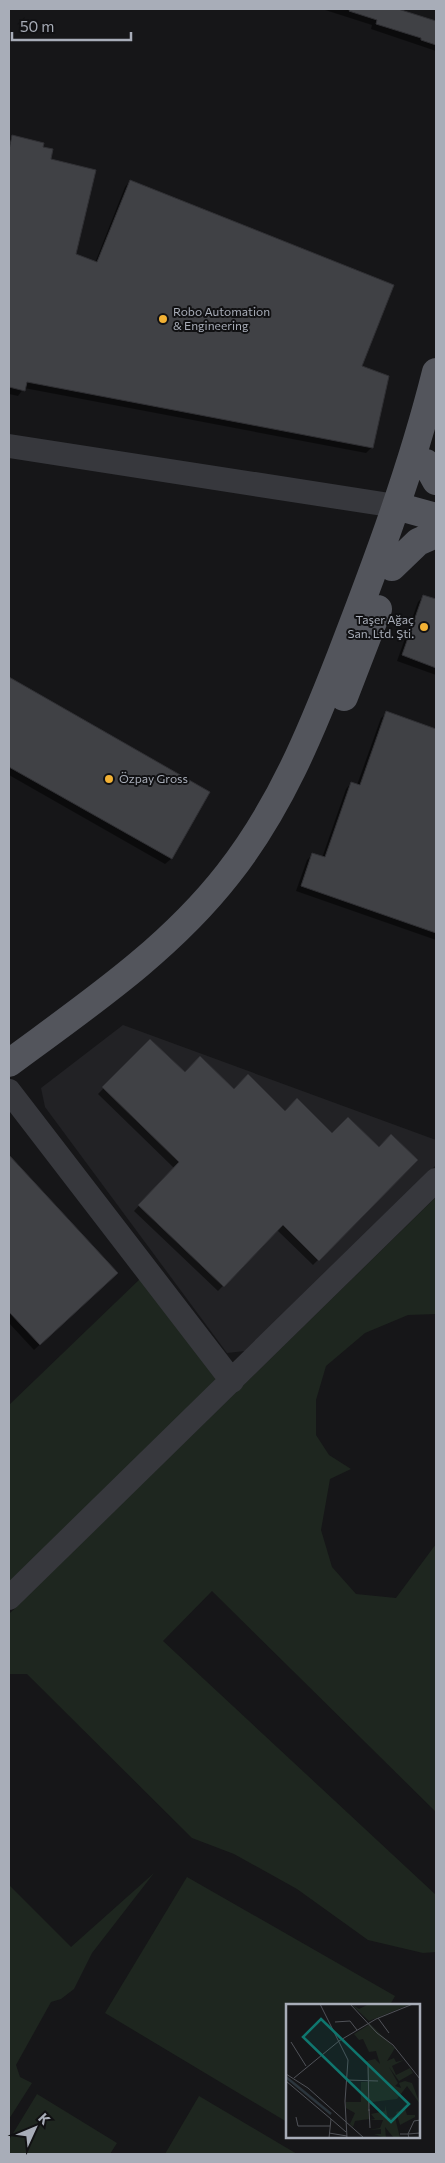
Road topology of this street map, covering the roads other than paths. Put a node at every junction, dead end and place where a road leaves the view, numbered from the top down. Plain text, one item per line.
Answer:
1 (436, 372) edge
2 (436, 430) edge
3 (9, 446) edge
4 (431, 472) edge
5 (415, 511) edge
6 (436, 534) edge
7 (392, 568) junction
8 (9, 1063) edge
9 (9, 1081) edge
10 (9, 1091) edge
11 (436, 1180) edge
12 (232, 1381) junction
13 (9, 1598) edge

1 - 5 main road
2 - 4 main road
3 - 5 street
4 - 5 main road
5 - 7 main road
5 - 8 main road
6 - 7 main road
7 - 9 main road
10 - 12 street
11 - 12 street
12 - 13 street

